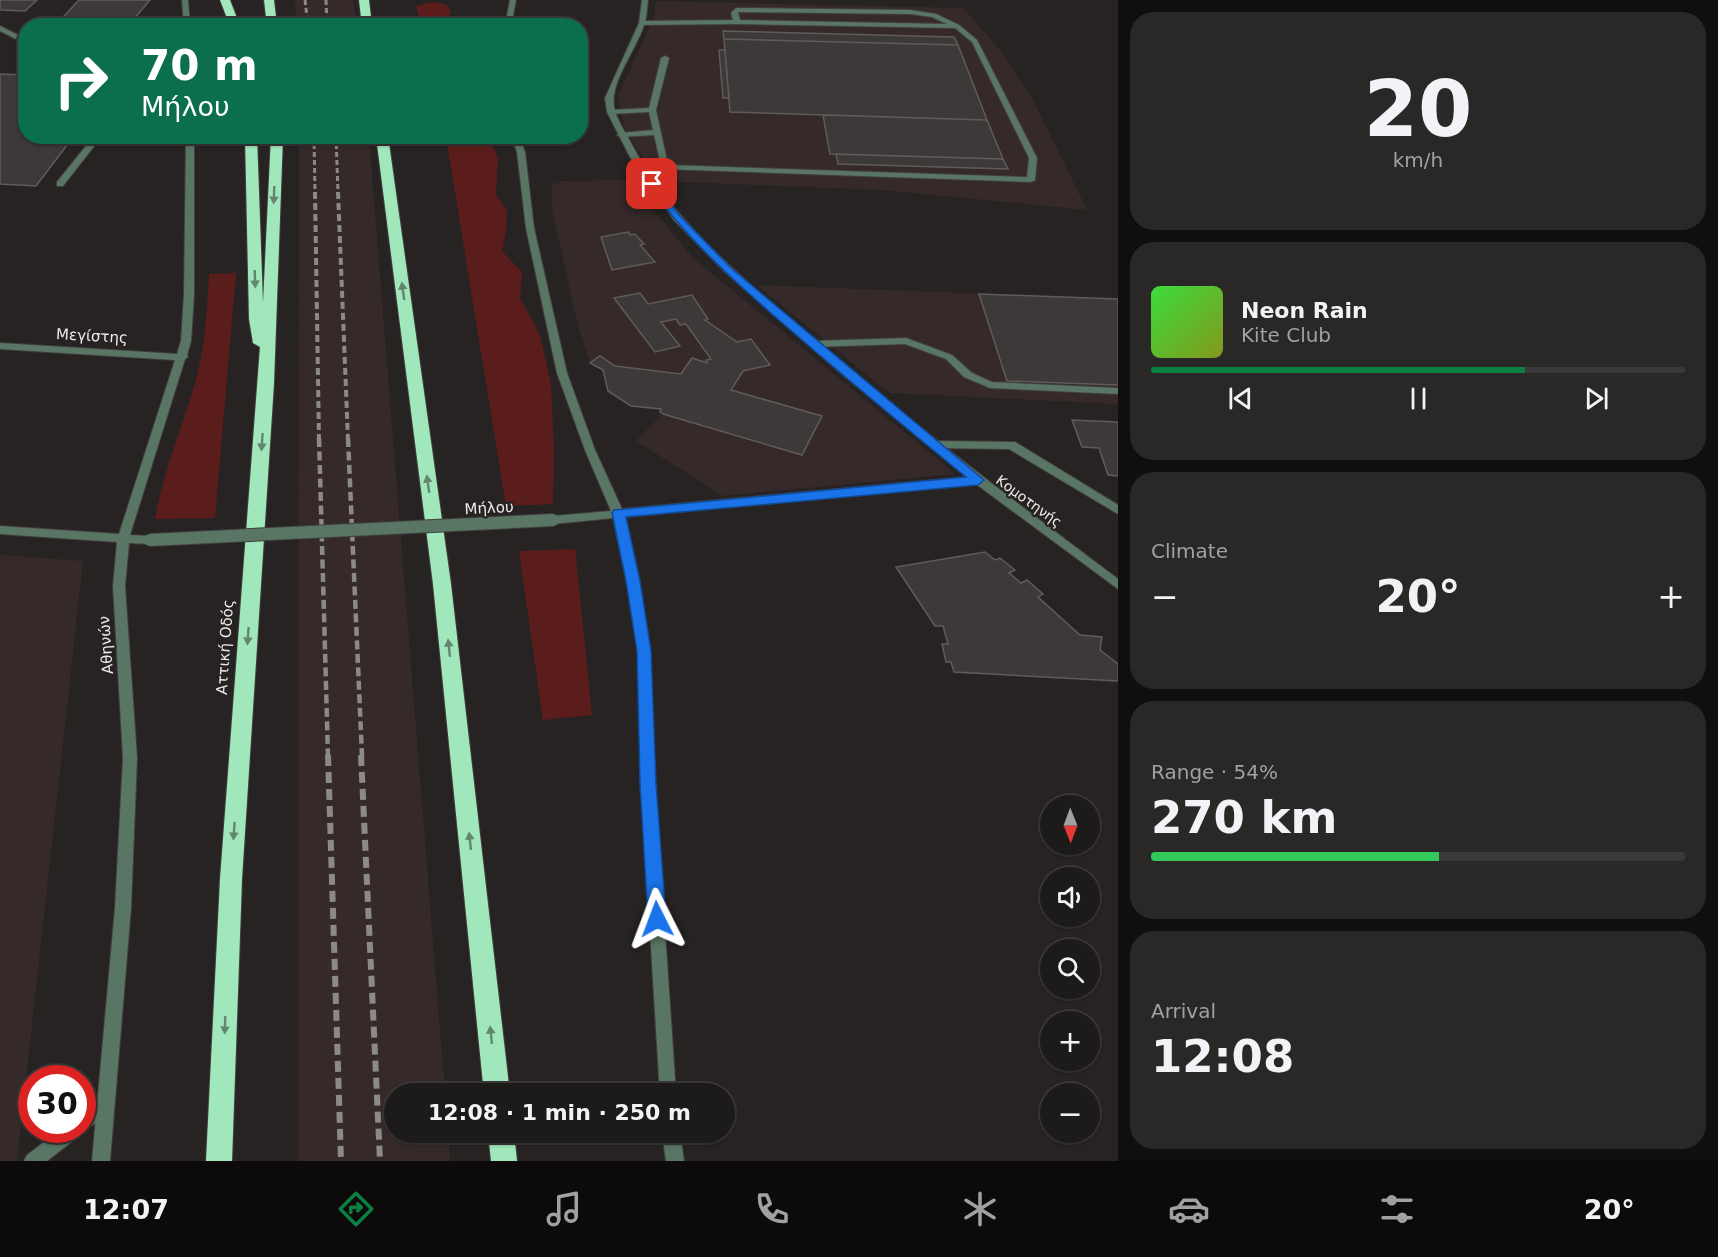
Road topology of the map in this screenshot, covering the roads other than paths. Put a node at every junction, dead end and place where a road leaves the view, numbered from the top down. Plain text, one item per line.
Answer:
1 (185, 0) edge
2 (225, 0) edge
3 (269, 0) edge
4 (364, 0) edge
5 (513, 0) edge
6 (645, 0) edge
7 (187, 18) edge
8 (233, 18) edge
9 (271, 18) edge
10 (367, 18) edge
11 (510, 18) edge
12 (737, 22) junction
13 (642, 23) junction
14 (957, 26) junction
15 (0, 28) edge
16 (18, 38) edge
17 (665, 58) dead end
18 (652, 110) junction
19 (611, 112) junction
20 (658, 132) junction
21 (621, 135) junction
22 (92, 144) edge
23 (190, 144) edge
24 (251, 144) edge
25 (276, 144) edge
26 (383, 144) edge
27 (518, 144) edge
28 (60, 184) dead end
29 (813, 344) junction
30 (0, 346) edge
31 (183, 357) junction
32 (266, 383) junction
33 (1118, 391) edge
34 (936, 446) junction
35 (978, 480) junction
36 (1118, 510) edge
37 (618, 513) junction
38 (0, 530) edge
39 (123, 539) junction
40 (1118, 585) edge
41 (496, 1083) edge
42 (667, 1083) edge
43 (106, 1103) junction
44 (96, 1111) edge
45 (56, 1143) edge
46 (502, 1143) edge
47 (673, 1143) edge
48 (33, 1161) edge
49 (101, 1161) edge
50 (219, 1161) edge
51 (504, 1161) edge
52 (675, 1161) edge

1 - 7 street
2 - 8 highway
3 - 9 highway
4 - 10 highway
5 - 11 street
6 - 13 street
12 - 13 street
12 - 14 street
12 - 14 street
13 - 19 street
14 - 20 street
15 - 16 street
17 - 18 street
18 - 19 street
18 - 20 street
19 - 21 street, Κομοτηνής
20 - 21 street
21 - 29 street, Κομοτηνής
22 - 28 street
23 - 31 street, Αθηνών
24 -> 32 highway
25 -> 32 highway, Αττική Οδός
41 -> 26 highway
27 - 37 street
29 - 33 street
29 - 34 street, Κομοτηνής
30 - 31 street, Μεγίστης
31 - 39 street, Αθηνών
32 -> 50 highway, Αττική Οδός
34 - 35 street, Κομοτηνής
34 - 36 street
35 - 37 street, Μήλου
35 - 40 street, Κομοτηνής
37 - 39 street, Μήλου, bridge
37 - 42 street
38 - 39 street, Μήλου
39 - 43 street, Αθηνών
43 - 44 street
43 - 49 street, Αθηνών
45 - 48 street
46 - 51 highway
47 - 52 street

